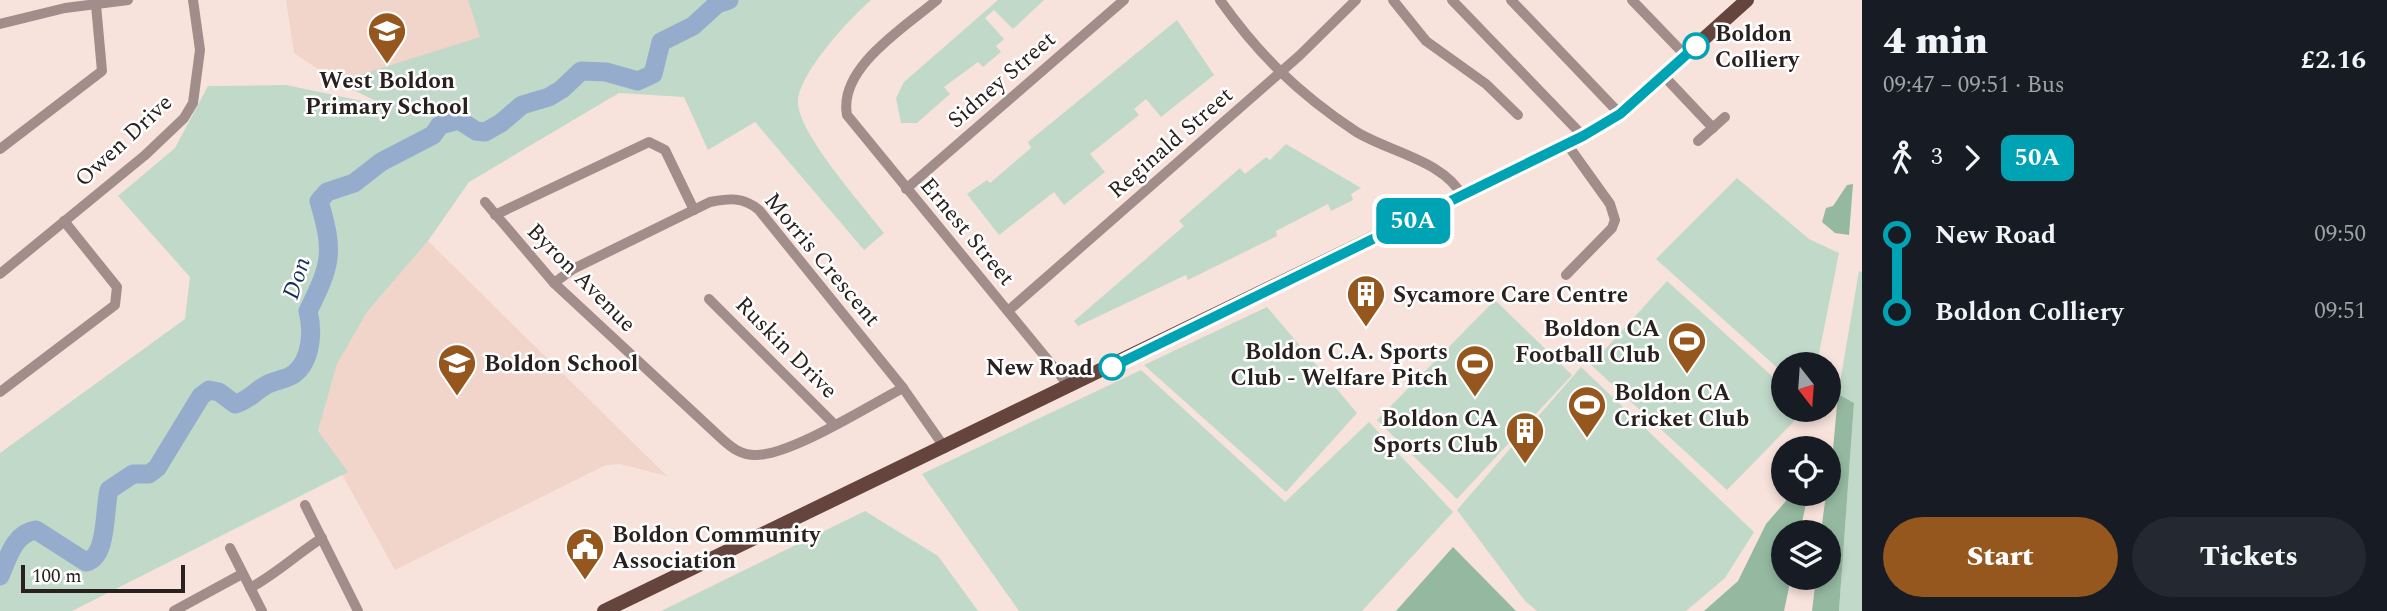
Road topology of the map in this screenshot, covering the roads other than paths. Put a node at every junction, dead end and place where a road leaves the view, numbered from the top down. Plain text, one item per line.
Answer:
1 (128, 0) edge
2 (193, 0) edge
3 (937, 0) edge
4 (1124, 0) edge
5 (1220, 0) edge
6 (1356, 0) edge
7 (1393, 0) edge
8 (1452, 0) edge
9 (1511, 0) edge
10 (1632, 0) edge
11 (1748, 0) edge
12 (96, 5) junction
13 (0, 24) edge
14 (1685, 55) junction
15 (1279, 74) junction
16 (1663, 75) junction
17 (1620, 114) junction
18 (1518, 116) dead end
19 (1725, 117) dead end
20 (1713, 128) junction
21 (1583, 136) junction
22 (1698, 141) dead end
23 (1564, 146) junction
24 (0, 149) edge
25 (906, 189) junction
26 (1463, 197) junction
27 (485, 202) dead end
28 (694, 210) junction
29 (495, 215) junction
30 (64, 221) junction
31 (0, 274) edge
32 (1566, 275) dead end
33 (554, 284) junction
34 (699, 308) dead end
35 (1008, 311) junction
36 (1070, 387) junction
37 (903, 388) junction
38 (0, 392) edge
39 (834, 424) junction
40 (945, 448) junction
41 (305, 505) dead end
42 (322, 538) junction
43 (230, 548) dead end
44 (242, 574) junction
45 (250, 588) junction
46 (174, 611) edge
47 (262, 611) edge
48 (358, 611) edge
49 (604, 611) edge

1 - 12 street
2 - 30 street, Owen Drive
3 - 25 street, Ernest Street
4 - 25 street, Sidney Street
5 - 15 street
6 - 15 street, Reginald Street
7 - 18 street
8 - 21 street
9 - 17 street
10 - 14 street
11 - 14 main road
12 - 13 street
12 - 24 street
14 - 16 main road
15 - 26 street
15 - 35 street, Reginald Street
16 - 17 main road
16 - 20 street
17 - 21 main road
19 - 20 street
20 - 22 street
21 - 23 main road
23 - 26 main road
23 - 32 street
25 - 35 street, Ernest Street
26 - 36 main road
27 - 29 street, Byron Avenue
28 - 29 street
28 - 33 street, Morris Crescent
28 - 37 street, Morris Crescent
29 - 33 street, Byron Avenue
30 - 31 street, Owen Drive
30 - 38 street
33 - 39 street, Byron Avenue
34 - 39 street, Ruskin Drive
35 - 36 street, Ernest Street
36 - 40 main road
37 - 39 street, Byron Avenue
37 - 40 street, Morris Crescent
40 - 49 main road
41 - 42 street
42 - 45 street
42 - 48 street
43 - 44 street
44 - 45 street
44 - 46 street
45 - 47 street

